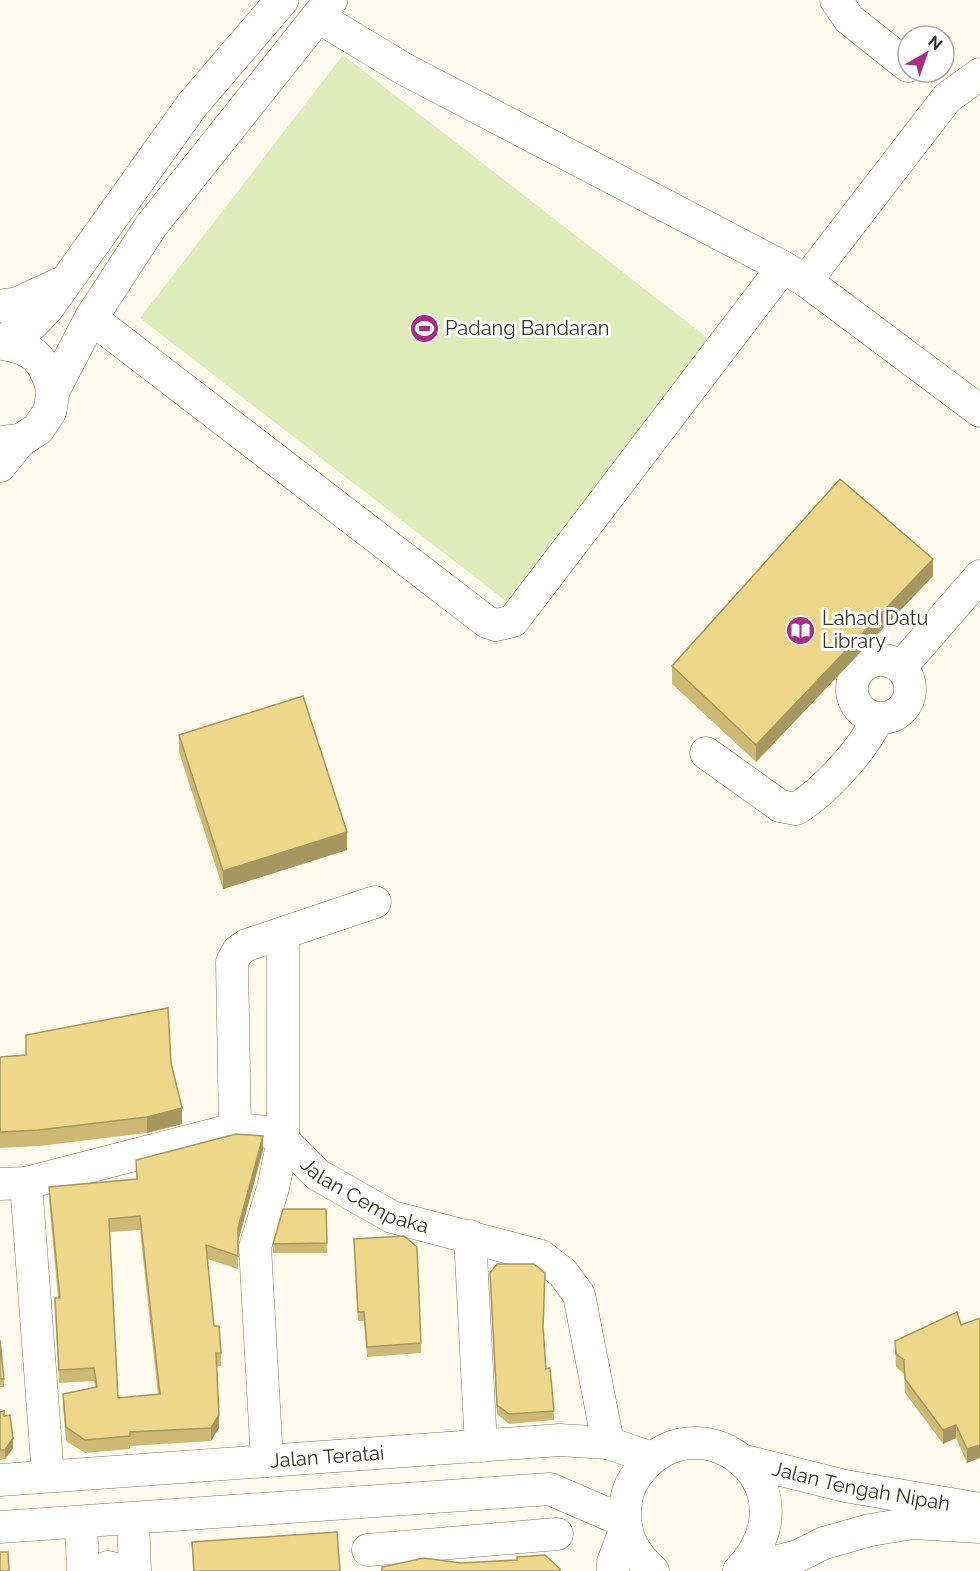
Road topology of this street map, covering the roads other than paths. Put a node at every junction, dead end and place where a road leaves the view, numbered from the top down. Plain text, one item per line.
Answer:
1 (282, 0) edge
2 (836, 0) edge
3 (325, 8) edge
4 (896, 56) edge
5 (980, 74) edge
6 (930, 84) edge
7 (948, 98) junction
8 (794, 274) junction
9 (68, 279) junction
10 (0, 306) edge
11 (91, 318) junction
12 (0, 343) edge
13 (53, 391) junction
14 (980, 411) edge
15 (10, 442) edge
16 (0, 466) edge
17 (980, 576) edge
18 (901, 667) junction
19 (877, 718) junction
20 (706, 753) dead end
21 (375, 902) dead end
22 (283, 933) junction
23 (235, 1129) junction
24 (283, 1140) junction
25 (13, 1183) edge
26 (470, 1236) junction
27 (608, 1443) junction
28 (481, 1446) junction
29 (652, 1458) junction
30 (741, 1460) junction
31 (267, 1461) junction
32 (48, 1476) junction
33 (0, 1480) edge
34 (366, 1504) junction
35 (980, 1509) edge
36 (133, 1519) junction
37 (81, 1522) junction
38 (624, 1526) junction
39 (0, 1527) edge
40 (980, 1527) edge
41 (557, 1534) dead end
42 (368, 1560) edge
43 (83, 1571) edge
44 (98, 1571) edge
45 (120, 1571) edge
46 (135, 1571) edge
47 (613, 1571) edge
48 (653, 1571) edge
49 (739, 1571) edge

1 - 9 highway
2 - 4 street
3 - 8 street
3 - 11 highway
5 - 7 street
6 - 7 street
7 - 8 street
8 - 11 street
8 - 14 street
9 - 10 highway
9 - 12 highway
11 - 13 highway
12 - 13 highway
13 - 15 highway
15 - 16 street
17 - 18 street
18 - 19 street
18 - 19 street
19 - 20 street
21 - 22 street
22 - 23 street
22 - 24 street
23 - 24 street, Jalan Cempaka
23 - 25 street, Jalan Cempaka
24 - 26 street, Jalan Cempaka
24 - 31 street
25 - 32 street
26 - 27 street, Jalan Cempaka
26 - 28 street
27 - 28 street, Jalan Teratai
27 - 29 street, Jalan Teratai
28 - 31 street, Jalan Teratai
29 - 30 street
29 - 38 street
30 - 35 street, Jalan Tengah Nipah
30 - 49 street
31 - 32 street, Jalan Teratai
32 - 33 street, Jalan Teratai
34 - 36 street
34 - 38 street
34 - 42 street
36 - 37 street
36 - 46 street
37 - 39 street
37 - 43 street
38 - 47 street
38 - 48 street
40 - 49 street, Jalan Tengah Nipah
41 - 42 street
44 - 45 street

